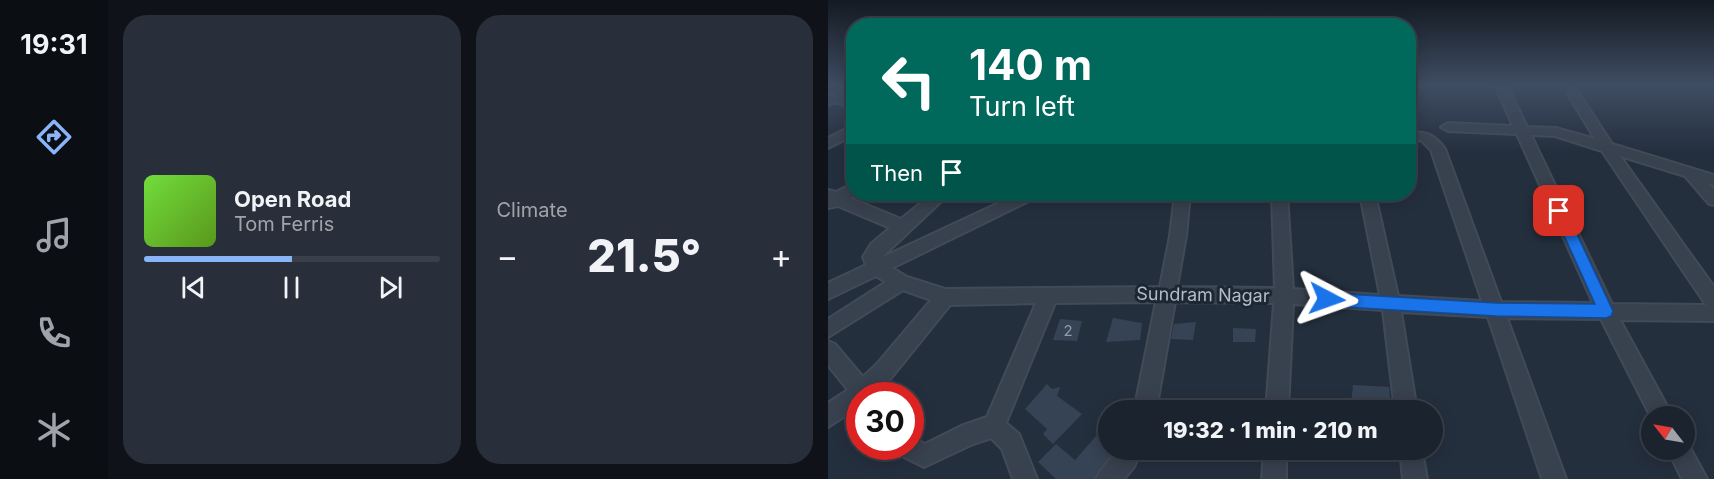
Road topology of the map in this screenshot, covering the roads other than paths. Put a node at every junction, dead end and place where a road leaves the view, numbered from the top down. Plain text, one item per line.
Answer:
1 (1511, 107) edge
2 (1582, 107) edge
3 (1448, 127) dead end
4 (1522, 131) junction
5 (846, 134) edge
6 (1416, 136) edge
7 (828, 144) edge
8 (1606, 146) junction
9 (1689, 172) junction
10 (1714, 180) edge
11 (846, 192) edge
12 (832, 200) edge
13 (1714, 200) edge
14 (932, 201) edge
15 (1015, 201) edge
16 (1181, 201) edge
17 (1280, 201) edge
18 (1369, 201) edge
19 (901, 226) junction
20 (875, 267) junction
21 (901, 282) junction
22 (828, 291) edge
23 (1167, 294) junction
24 (1049, 295) junction
25 (1284, 296) junction
26 (945, 297) junction
27 (1714, 302) edge
28 (1391, 304) junction
29 (1496, 310) junction
30 (1606, 311) junction
31 (1714, 313) edge
32 (828, 329) edge
33 (828, 350) edge
34 (854, 382) edge
35 (874, 382) edge
36 (1147, 400) edge
37 (1278, 400) edge
38 (1404, 400) edge
39 (846, 405) edge
40 (1656, 406) edge
41 (828, 416) edge
42 (994, 426) junction
43 (924, 456) edge
44 (1125, 460) edge
45 (1275, 460) edge
46 (1412, 460) edge
47 (1685, 460) edge
48 (1025, 479) edge
49 (1108, 479) edge
50 (1274, 479) edge
51 (1415, 479) edge
52 (1554, 479) edge
53 (1695, 479) edge

1 - 4 street
2 - 8 street
3 - 4 street
4 - 8 street
4 - 30 street
5 - 7 street
6 - 29 street
8 - 9 street
8 - 27 street
9 - 10 street
9 - 13 street
11 - 12 street
12 - 19 street
14 - 19 street
15 - 20 street
16 - 23 street
17 - 25 street
18 - 28 street
19 - 20 street
20 - 21 street, Sundram Nagar
20 - 22 street
21 - 26 street, Sundram Nagar
21 - 32 street
23 - 24 street, Sundram Nagar
23 - 25 street, Sundram Nagar
23 - 36 street
24 - 26 street, Sundram Nagar
24 - 42 street
25 - 28 street, Sundram Nagar
25 - 37 street
26 - 35 street
28 - 29 street, Sundram Nagar
28 - 38 street
29 - 30 street, Sundram Nagar
29 - 52 street
30 - 31 street, Sundram Nagar
30 - 40 street
33 - 34 street
39 - 41 street
42 - 43 street
42 - 48 street
44 - 49 street
45 - 50 street
46 - 51 street
47 - 53 street

